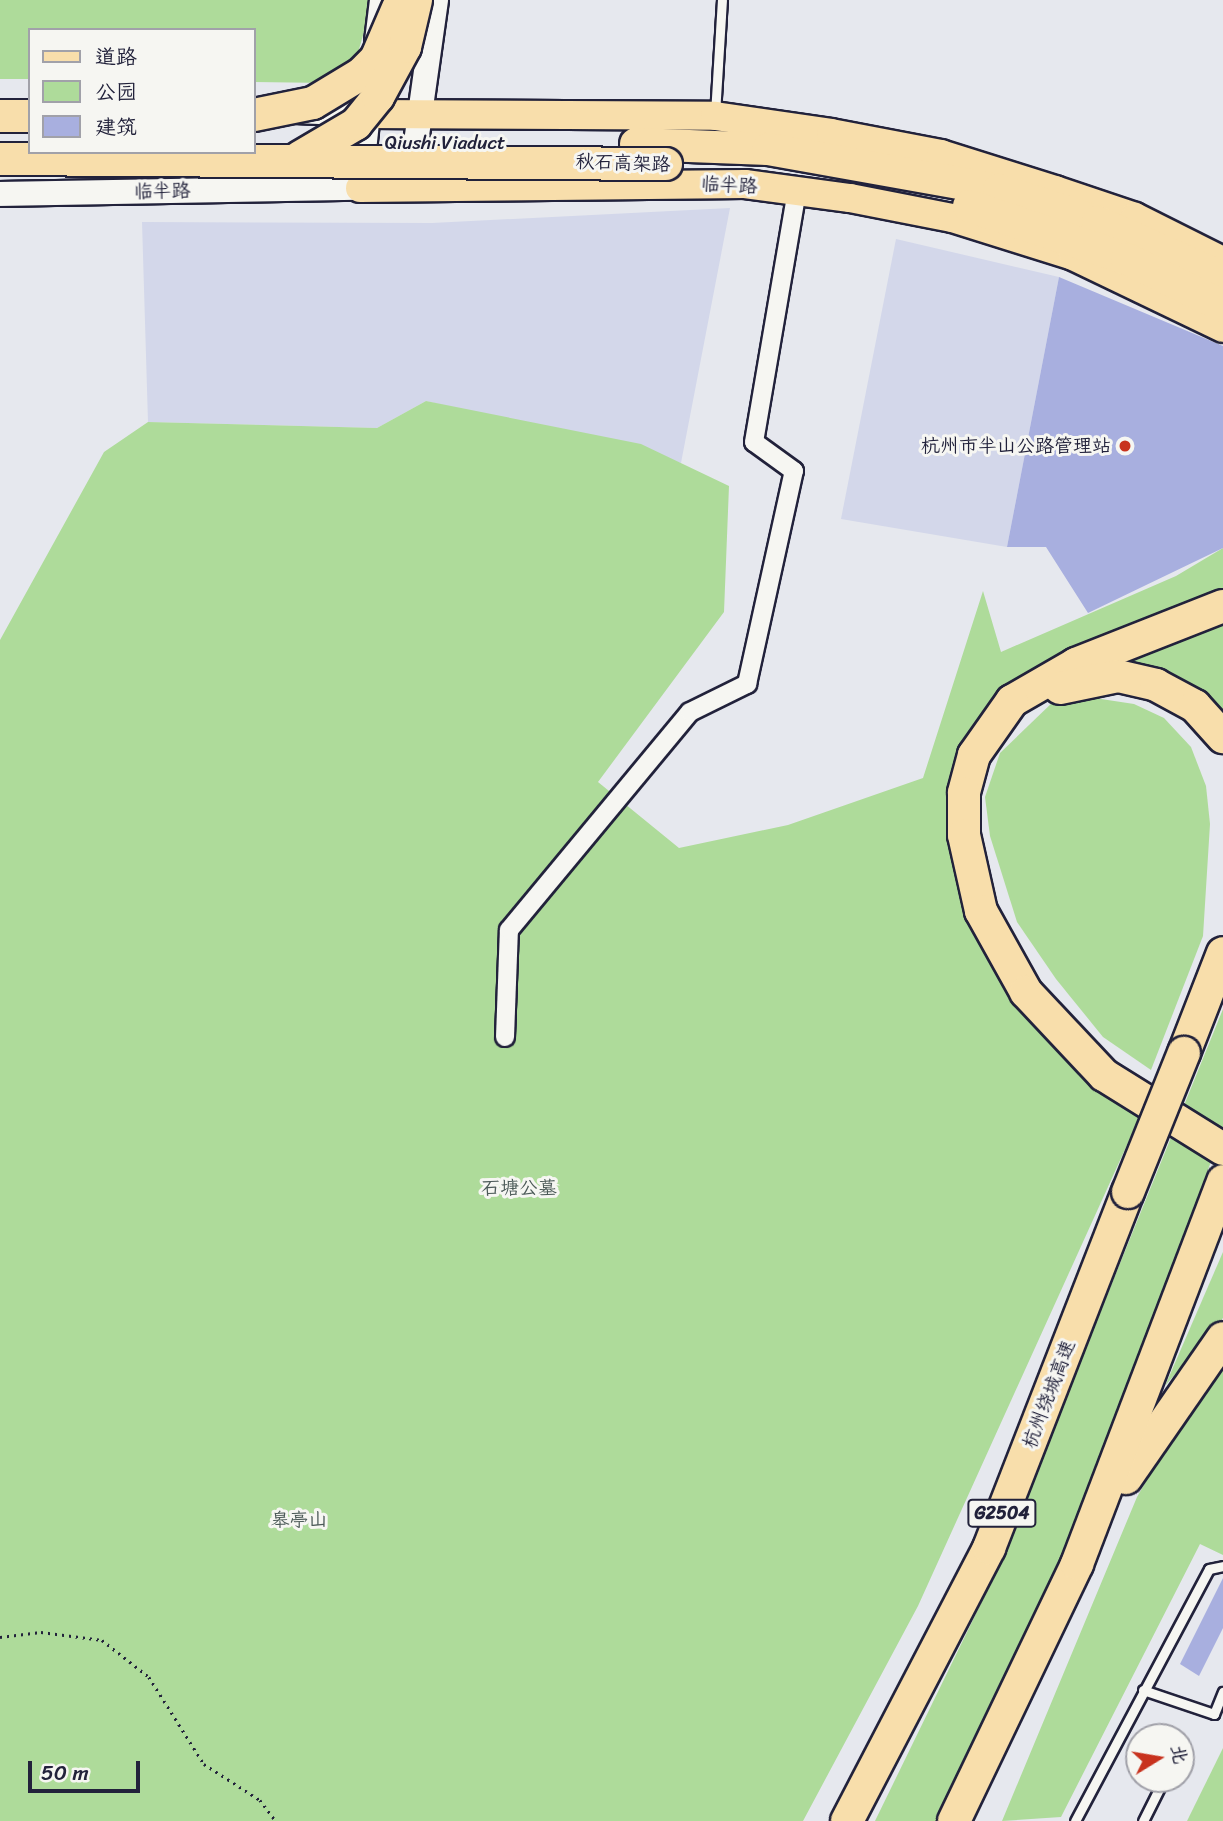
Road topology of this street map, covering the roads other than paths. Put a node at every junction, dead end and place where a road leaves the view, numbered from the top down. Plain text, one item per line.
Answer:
1 (382, 0) edge
2 (400, 0) edge
3 (416, 0) edge
4 (436, 0) edge
5 (722, 0) edge
6 (0, 101) edge
7 (28, 101) edge
8 (256, 109) edge
9 (368, 114) junction
10 (256, 115) edge
11 (0, 116) edge
12 (28, 116) edge
13 (715, 116) junction
14 (417, 117) junction
15 (0, 137) edge
16 (28, 137) edge
17 (256, 140) edge
18 (0, 159) edge
19 (0, 179) edge
20 (360, 188) junction
21 (410, 190) junction
22 (797, 191) junction
23 (0, 194) edge
24 (1223, 261) edge
25 (1223, 278) edge
26 (1223, 306) edge
27 (1223, 328) edge
28 (1223, 606) edge
29 (1223, 737) edge
30 (1222, 955) edge
31 (505, 1037) dead end
32 (1223, 1130) edge
33 (1223, 1149) edge
34 (1223, 1181) edge
35 (1223, 1338) edge
36 (1077, 1564) junction
37 (1223, 1566) edge
38 (1143, 1689) junction
39 (1223, 1692) edge
40 (1157, 1793) edge
41 (847, 1821) edge
42 (954, 1821) edge
43 (1075, 1821) edge
44 (1143, 1821) edge

1 - 9 main road
2 - 10 highway, bridge
3 - 19 highway, bridge
4 - 14 main road
5 - 13 lane
6 - 7 main road
8 - 9 main road
9 - 14 main road
9 - 20 main road
11 - 12 highway
13 - 14 main road
13 - 24 main road
14 - 21 main road
15 - 16 highway
17 - 25 highway, Qiushi Viaduct, bridge
18 - 26 highway, 秋石高架路, bridge
20 - 21 main road, 临半路
20 - 23 main road, 临半路
21 - 22 main road, 临半路
22 - 27 main road, 临半路
22 - 31 street
28 - 33 highway
29 - 32 highway
30 - 41 highway, 杭州绕城高速 / G2504, bridge
34 - 36 highway
35 - 36 highway
36 - 42 highway
37 - 38 lane
38 - 39 lane
38 - 43 lane
40 - 44 lane

